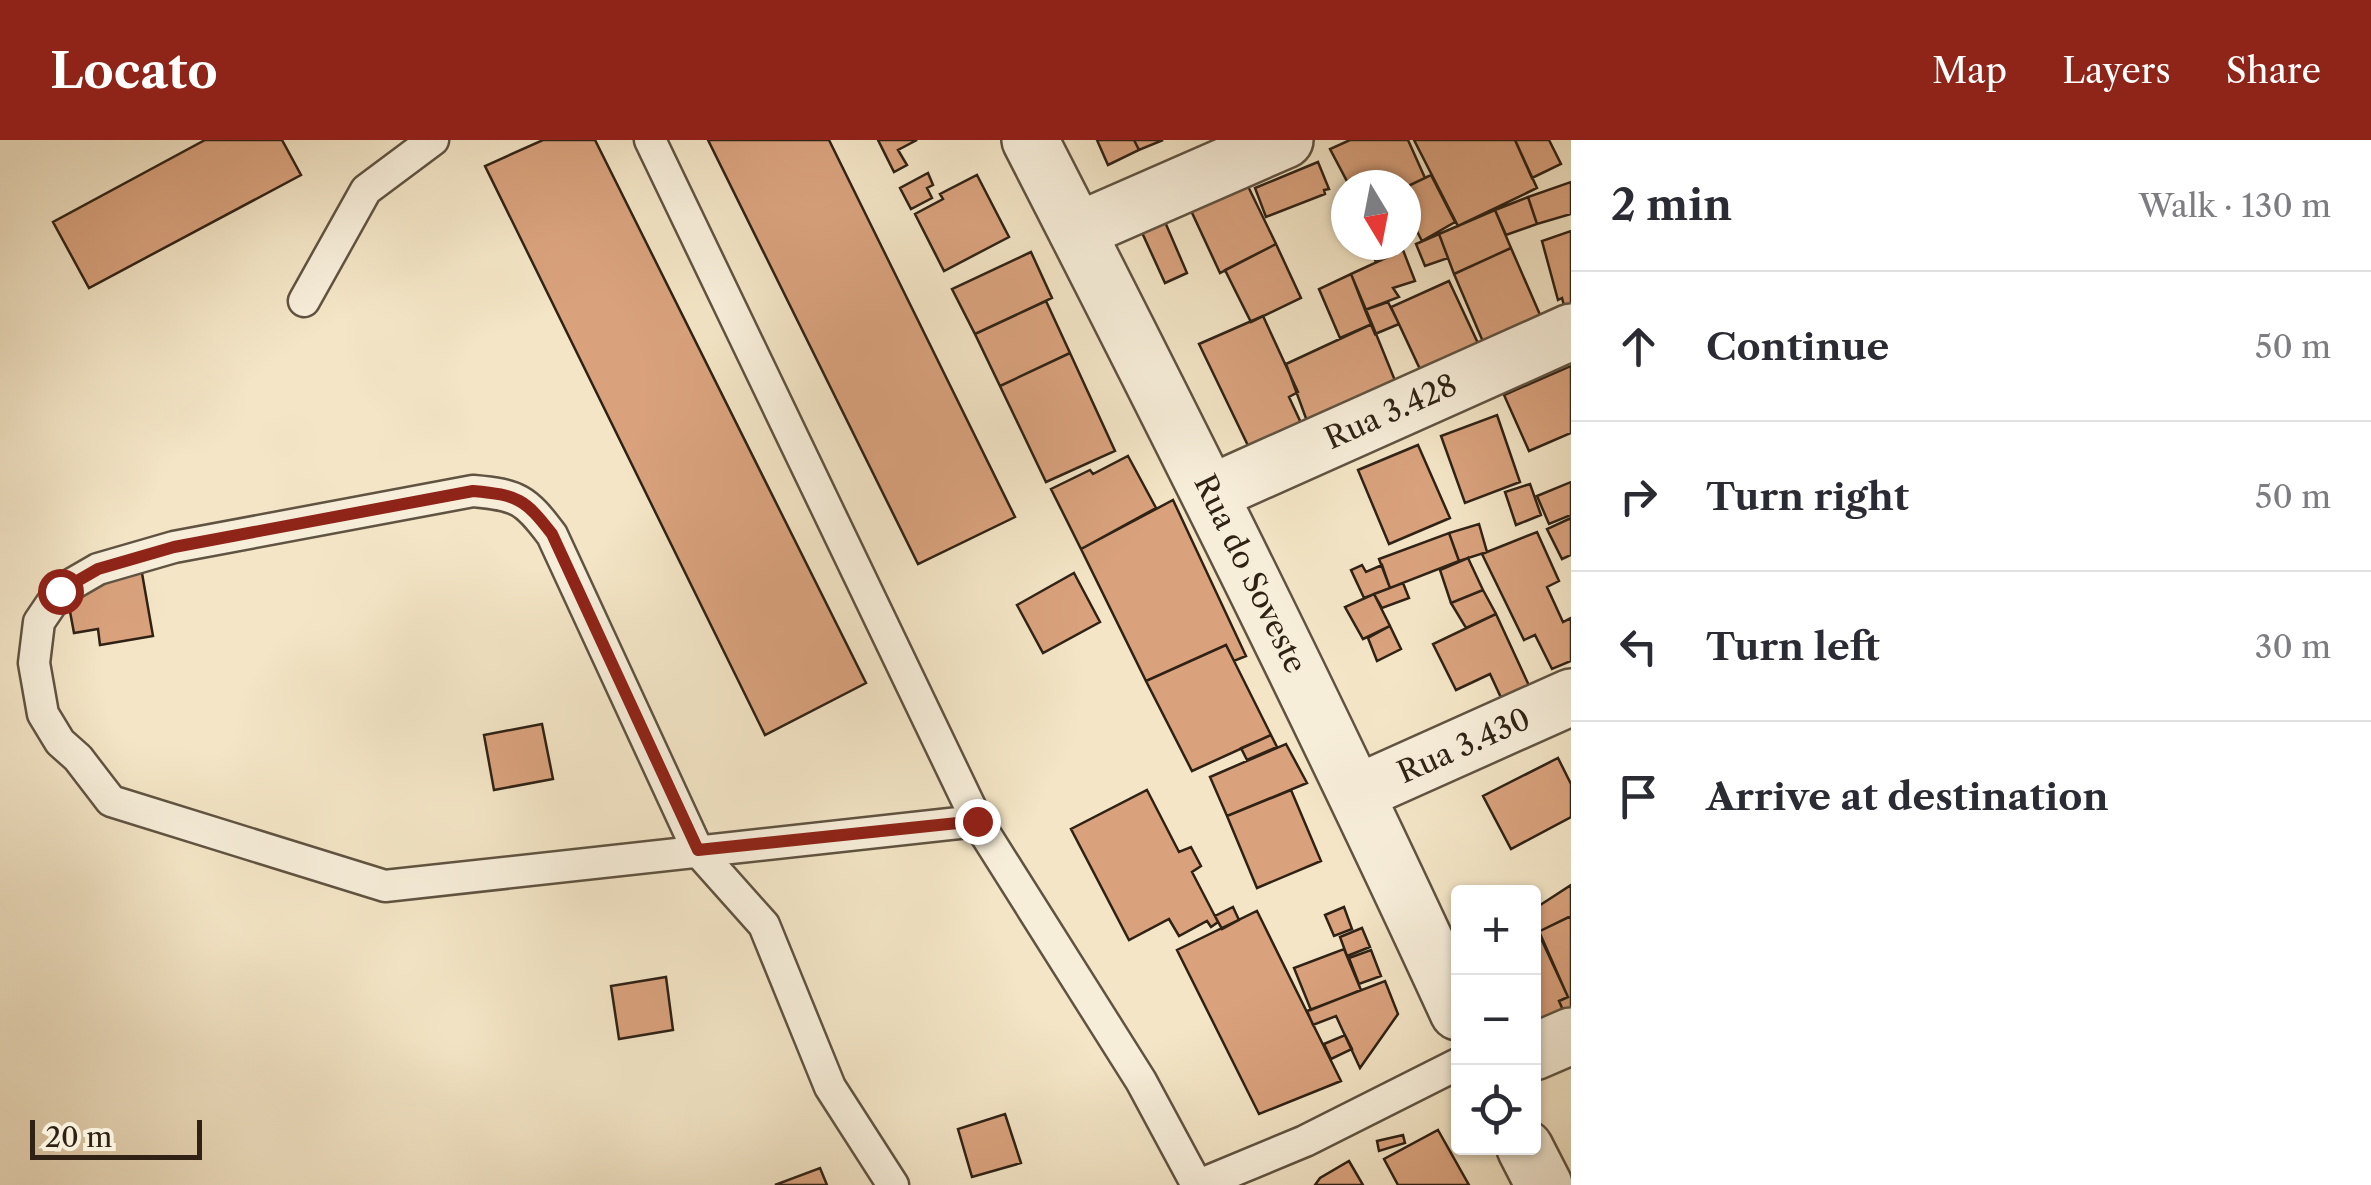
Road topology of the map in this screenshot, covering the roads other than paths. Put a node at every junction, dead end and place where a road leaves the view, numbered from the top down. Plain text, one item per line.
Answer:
1 (433, 140) edge
2 (650, 140) edge
3 (1030, 140) edge
4 (1285, 140) edge
5 (1077, 231) junction
6 (304, 302) dead end
7 (1571, 332) edge
8 (1211, 493) junction
9 (1571, 697) edge
10 (1357, 793) junction
11 (977, 821) junction
12 (698, 850) junction
13 (1451, 997) edge
14 (1571, 1036) edge
15 (1541, 1049) edge
16 (1456, 1065) edge
17 (1529, 1155) edge
18 (892, 1185) edge
19 (1198, 1185) edge
20 (1544, 1185) edge

1 - 6 lane
2 - 11 lane
3 - 5 street, Rua do Soveste
4 - 5 street
5 - 8 street, Rua do Soveste
7 - 8 street, Rua 3.428
8 - 10 street, Rua do Soveste
9 - 10 street, Rua 3.430
10 - 13 street, Rua do Soveste
11 - 12 lane
11 - 19 lane
12 - 12 lane
12 - 18 lane
14 - 15 street
16 - 19 lane
17 - 20 street

